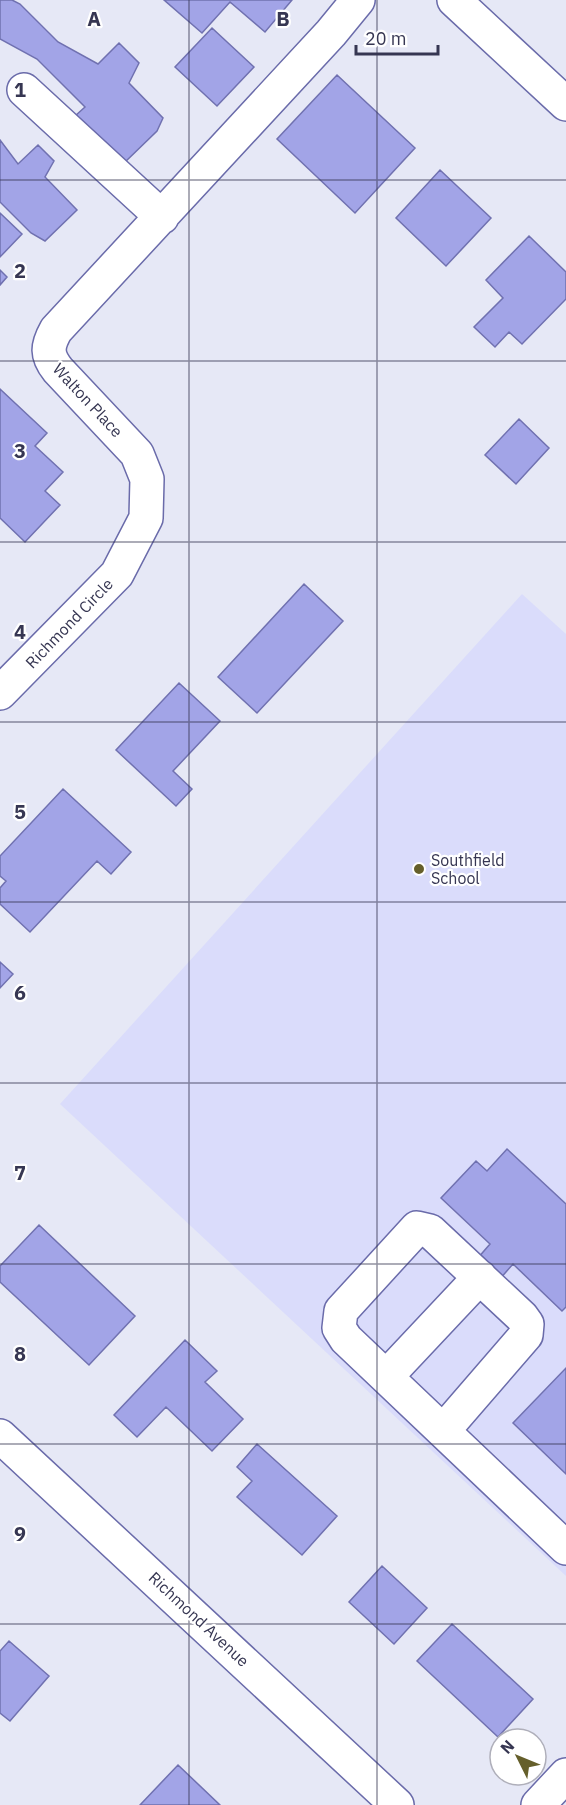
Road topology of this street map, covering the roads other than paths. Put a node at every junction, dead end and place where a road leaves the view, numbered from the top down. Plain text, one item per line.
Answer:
1 (358, 0) edge
2 (454, 0) edge
3 (24, 90) dead end
4 (566, 104) edge
5 (162, 216) junction
6 (147, 479) joint
7 (0, 693) edge
8 (480, 1277) junction
9 (386, 1377) junction
10 (443, 1431) junction
11 (0, 1436) edge
12 (566, 1548) edge
13 (566, 1775) edge
14 (397, 1805) edge
15 (538, 1805) edge

1 - 5 street, Walton Place
2 - 4 street
3 - 5 street
5 - 6 street, Walton Place
6 - 7 street, Richmond Circle
8 - 9 street
8 - 9 street
8 - 10 street
9 - 10 street
10 - 12 street
11 - 14 street, Richmond Avenue
13 - 15 street

